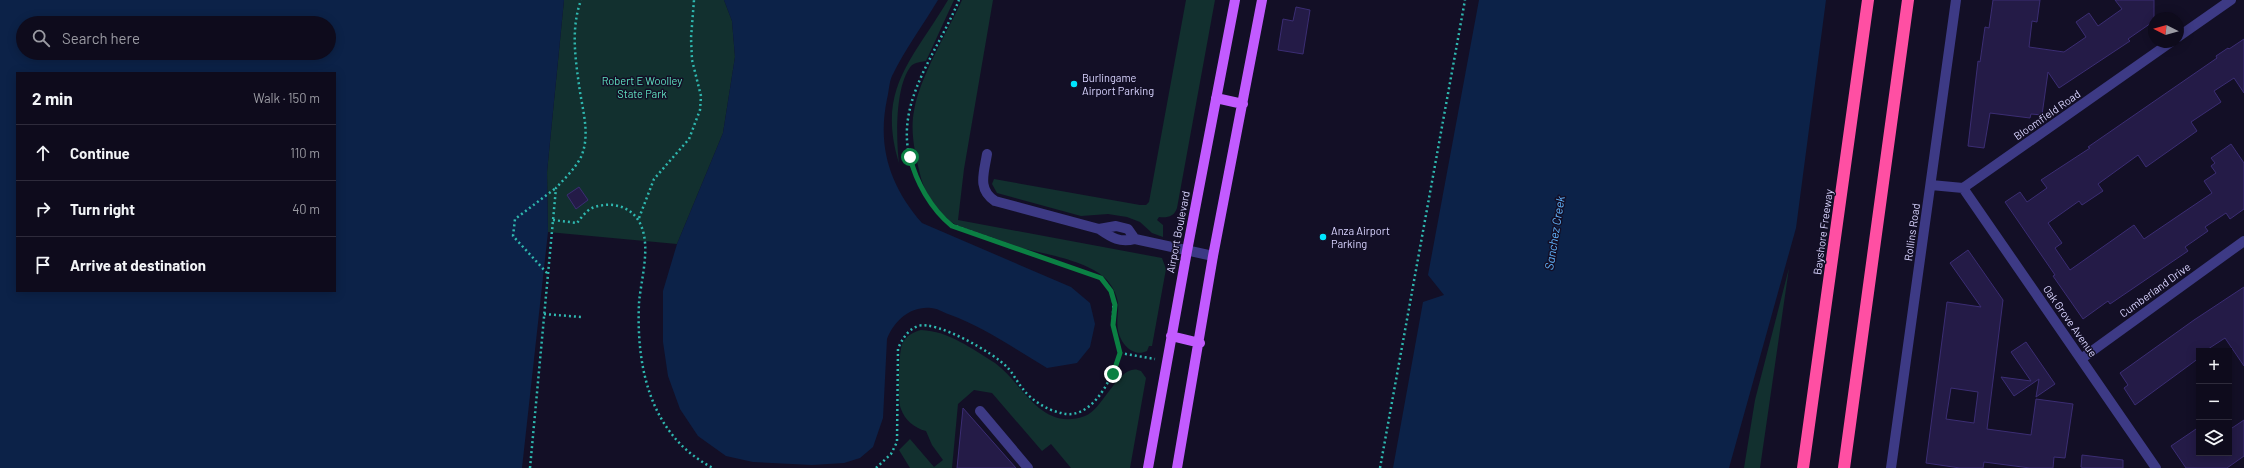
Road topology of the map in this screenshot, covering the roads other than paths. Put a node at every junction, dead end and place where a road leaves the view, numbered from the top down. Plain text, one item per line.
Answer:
1 (1235, 0) edge
2 (1262, 0) edge
3 (1868, 0) edge
4 (1908, 0) edge
5 (1956, 0) edge
6 (2231, 0) edge
7 (2184, 33) edge
8 (2162, 48) edge
9 (1216, 98) junction
10 (1244, 104) junction
11 (987, 154) dead end
12 (1931, 185) junction
13 (1963, 188) junction
14 (2244, 241) edge
15 (1186, 251) junction
16 (1213, 256) junction
17 (1171, 336) junction
18 (1200, 342) junction
19 (2081, 359) junction
20 (980, 411) dead end
21 (1028, 468) edge
22 (1148, 468) edge
23 (1177, 468) edge
24 (1804, 468) edge
25 (1844, 468) edge
26 (1892, 468) edge
27 (2156, 468) edge

1 - 9 main road, Airport Boulevard
2 - 10 main road
3 - 24 highway, Bayshore Freeway
4 - 25 highway
5 - 12 street, Rollins Road
6 - 7 street
8 - 13 street, Bloomfield Road
9 - 10 main road
9 - 15 main road, Airport Boulevard
10 - 16 main road
11 - 15 street
12 - 13 street
12 - 26 street, Rollins Road
13 - 19 street, Oak Grove Avenue
14 - 19 street, Cumberland Drive
15 - 16 street
15 - 17 main road, Airport Boulevard
16 - 18 main road
17 - 18 main road
17 - 22 main road, Airport Boulevard
18 - 23 main road
19 - 27 street, Oak Grove Avenue
20 - 21 street

